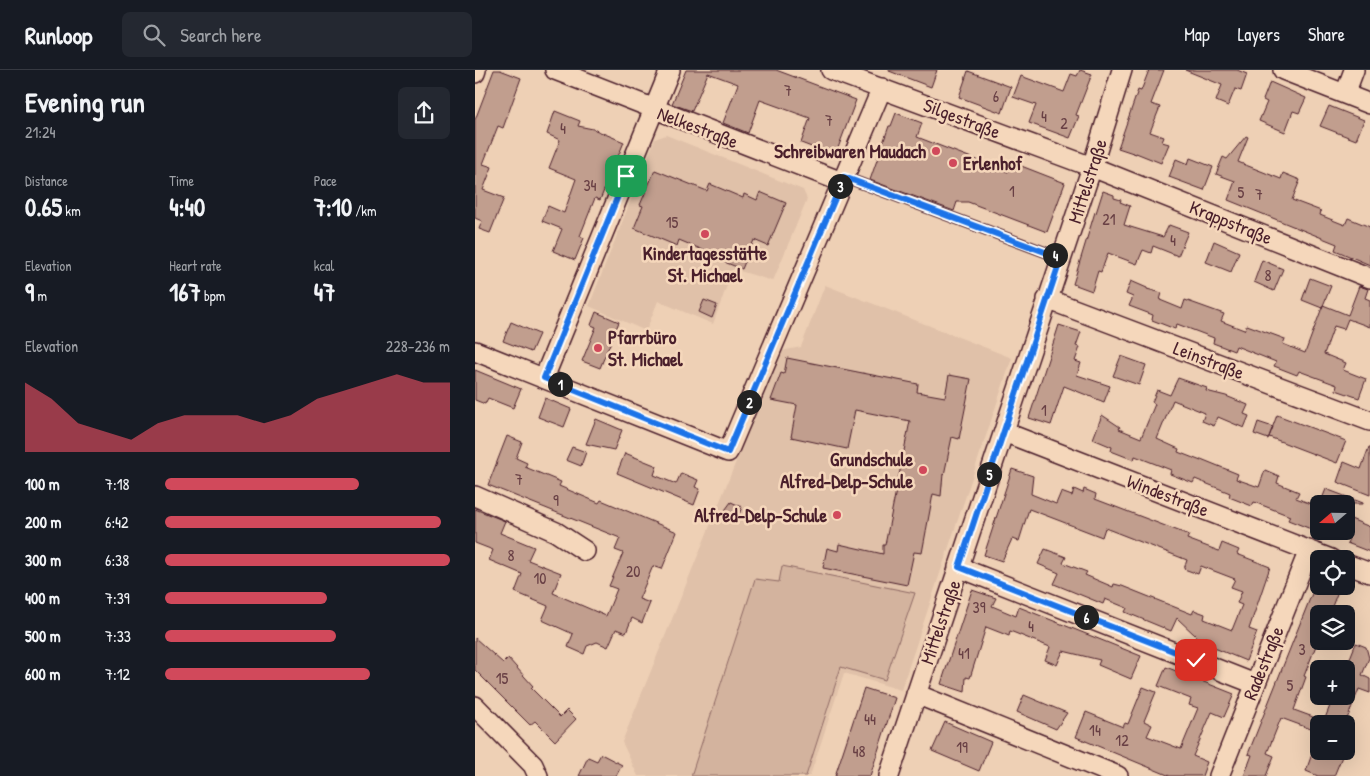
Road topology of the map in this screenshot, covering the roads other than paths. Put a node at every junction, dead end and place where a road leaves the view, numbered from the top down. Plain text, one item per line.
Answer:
1 (555, 70) edge
2 (670, 70) edge
3 (831, 70) edge
4 (1122, 70) edge
5 (1283, 70) edge
6 (1354, 70) edge
7 (881, 88) junction
8 (1345, 94) junction
9 (1370, 104) edge
10 (653, 109) junction
11 (1092, 167) junction
12 (843, 180) junction
13 (1061, 258) junction
14 (1370, 278) edge
15 (1047, 299) junction
16 (475, 351) edge
17 (544, 378) junction
18 (1370, 421) edge
19 (1004, 432) junction
20 (475, 496) edge
21 (1309, 550) joint
22 (585, 551) dead end
23 (959, 567) junction
24 (1355, 568) edge
25 (1370, 574) edge
26 (1255, 684) junction
27 (916, 694) junction
28 (475, 706) edge
29 (538, 776) edge
30 (889, 776) edge
31 (1118, 776) edge
32 (1219, 776) edge

1 - 10 street, Nelkestraße
2 - 10 street
3 - 7 street, Silgestraße
4 - 11 street, Mittelstraße
5 - 8 street
6 - 8 street
7 - 11 street, Silgestraße
7 - 12 street
8 - 9 street
10 - 12 street, Nelkestraße
10 - 17 street
11 - 13 street, Mittelstraße
11 - 14 street, Krappstraße
12 - 13 lane
12 - 17 street
13 - 15 street, Mittelstraße
15 - 18 street, Leinstraße
15 - 19 street, Mittelstraße
16 - 17 street
19 - 21 street, Windestraße
19 - 23 street, Mittelstraße
20 - 22 street
21 - 26 street, Radestraße
23 - 26 street
23 - 27 street, Mittelstraße
24 - 25 street
26 - 32 street, Radestraße
27 - 30 street, Mittelstraße
27 - 31 street
28 - 29 street

